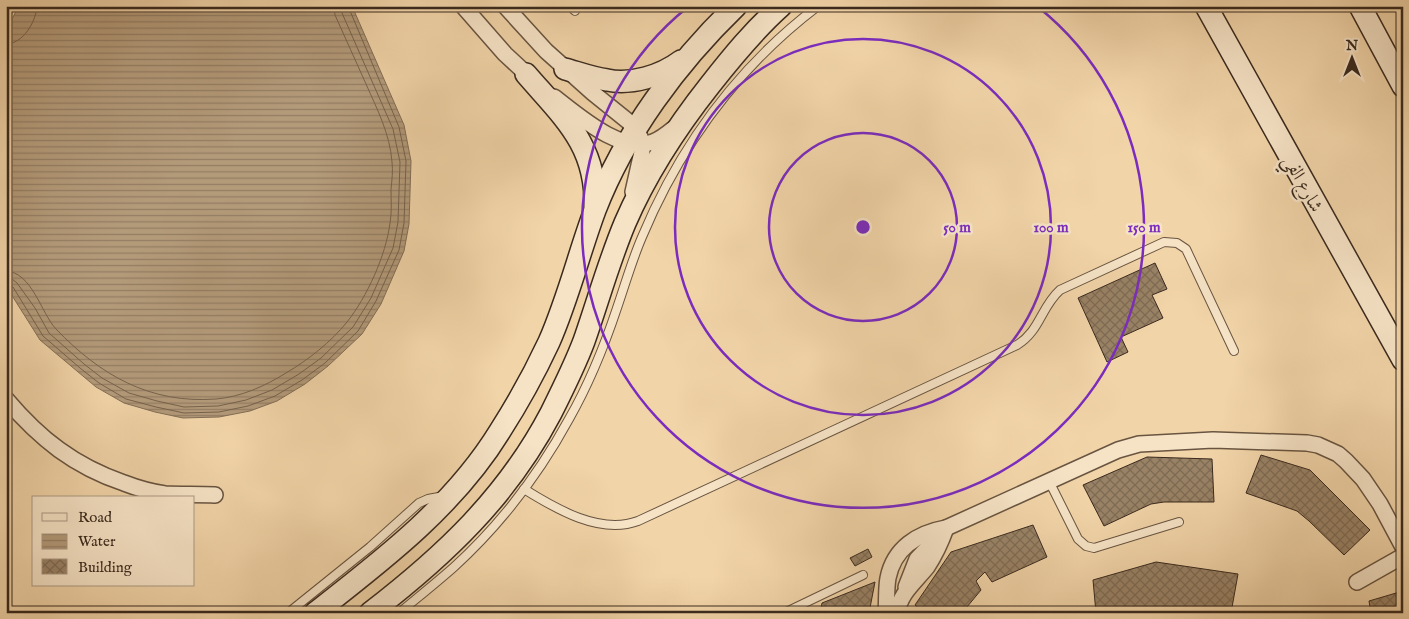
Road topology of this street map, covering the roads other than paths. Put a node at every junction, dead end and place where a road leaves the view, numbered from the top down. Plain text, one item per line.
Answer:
1 (463, 6) edge
2 (505, 6) edge
3 (736, 6) edge
4 (780, 6) edge
5 (818, 6) edge
6 (1206, 6) edge
7 (1360, 6) edge
8 (691, 54) junction
9 (565, 69) junction
10 (526, 74) junction
11 (1403, 86) edge
12 (681, 123) junction
13 (635, 139) junction
14 (595, 210) junction
15 (625, 222) junction
16 (1234, 351) dead end
17 (1403, 360) edge
18 (6, 398) edge
19 (1050, 481) junction
20 (524, 489) junction
21 (215, 495) dead end
22 (451, 495) junction
23 (1179, 522) dead end
24 (946, 528) junction
25 (1403, 548) edge
26 (1403, 556) edge
27 (894, 561) junction
28 (912, 567) junction
29 (863, 575) dead end
30 (1357, 582) dead end
31 (904, 593) junction
32 (400, 605) edge
33 (288, 613) edge
34 (315, 613) edge
35 (370, 613) edge
36 (784, 613) edge
37 (886, 613) edge
38 (897, 613) edge

1 - 10 street
2 - 9 street
3 - 8 street
4 - 12 street
5 - 20 lane
6 - 17 street, شارع الفي
7 - 11 street
8 - 9 street
8 - 13 street
9 - 13 street
10 - 13 street
10 - 14 street
12 - 13 street
12 - 15 street
13 - 14 street
13 - 15 street
14 - 22 street
15 - 32 street
16 - 20 lane
18 - 21 street
19 - 23 lane
19 - 24 street
19 - 25 street
20 - 32 lane
22 - 33 lane
22 - 34 street
24 - 27 street
24 - 28 street
24 - 31 street
26 - 30 street
27 - 28 street
27 - 37 street
28 - 31 street
29 - 36 lane
31 - 38 street
32 - 35 street

